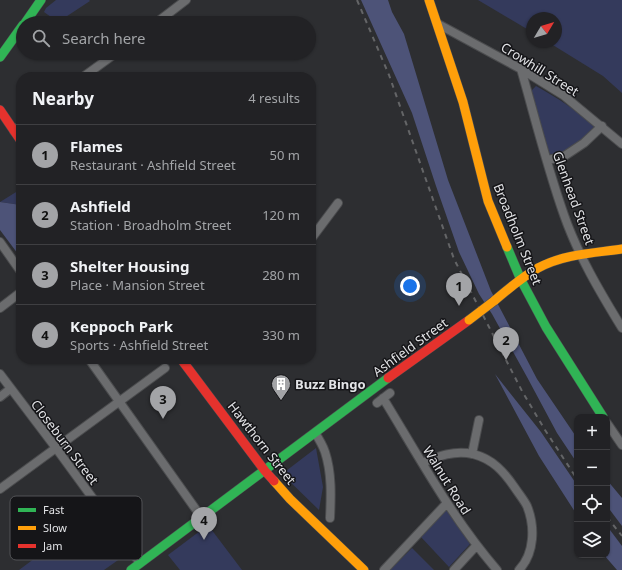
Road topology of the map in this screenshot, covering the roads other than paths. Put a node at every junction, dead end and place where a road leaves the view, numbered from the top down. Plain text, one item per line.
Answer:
1 (186, 0) edge
2 (429, 0) edge
3 (37, 1) edge
4 (29, 16) edge
5 (165, 16) edge
6 (438, 24) junction
7 (16, 35) edge
8 (0, 57) edge
9 (107, 60) edge
10 (521, 69) junction
11 (91, 72) edge
12 (0, 110) edge
13 (602, 126) junction
14 (16, 127) edge
15 (622, 144) edge
16 (547, 160) junction
17 (338, 203) dead end
18 (316, 232) edge
19 (0, 242) edge
20 (622, 249) edge
21 (580, 254) junction
22 (16, 265) edge
23 (521, 280) junction
24 (16, 296) edge
25 (0, 308) edge
26 (622, 328) edge
27 (93, 364) edge
28 (185, 364) edge
29 (165, 368) dead end
30 (0, 374) edge
31 (10, 389) junction
32 (0, 397) edge
33 (383, 398) dead end
34 (120, 402) junction
35 (601, 414) edge
36 (480, 420) dead end
37 (610, 427) edge
38 (315, 433) junction
39 (622, 445) edge
40 (56, 448) junction
41 (472, 454) junction
42 (422, 464) junction
43 (264, 472) junction
44 (0, 489) edge
45 (91, 496) edge
46 (447, 503) junction
47 (202, 518) junction
48 (330, 518) dead end
49 (476, 546) junction
50 (138, 560) edge
51 (140, 563) junction
52 (131, 570) edge
53 (364, 570) edge
54 (384, 570) edge
55 (454, 570) edge
56 (497, 570) edge
57 (519, 570) edge

1 - 5 street
2 - 6 street, Broadholm Street
3 - 4 street
6 - 10 street, Crowhill Street
6 - 23 street, Broadholm Street
7 - 8 street
9 - 11 street
10 - 13 street, Crowhill Street
10 - 16 street, Glenhead Street
12 - 14 street
13 - 15 street, Crowhill Street
13 - 16 street
16 - 21 street, Glenhead Street
17 - 18 street
19 - 22 street
20 - 21 street, Ashfield Street
21 - 23 street, Ashfield Street
21 - 26 street, Glenhead Street
23 - 35 street, Broadholm Street
23 - 38 street, Ashfield Street, bridge
24 - 25 street
27 - 34 street
28 - 43 street, Hawthorn Street
29 - 34 street
30 - 31 street, Closeburn Street
31 - 32 street
31 - 40 street, Closeburn Street
33 - 42 street, Walnut Road
34 - 40 street
34 - 47 street
36 - 41 street
37 - 39 street
38 - 43 street, Ashfield Street
38 - 48 street
40 - 44 street
40 - 45 street, Closeburn Street
41 - 42 street
41 - 57 street
42 - 46 street, Walnut Road
43 - 47 street, Ashfield Street
43 - 53 street, Hawthorn Street
46 - 49 street, Walnut Road
46 - 54 street
47 - 51 street, Ashfield Street
49 - 55 street
49 - 56 street, Walnut Road
50 - 51 street, Closeburn Street
51 - 52 street, Ashfield Street

